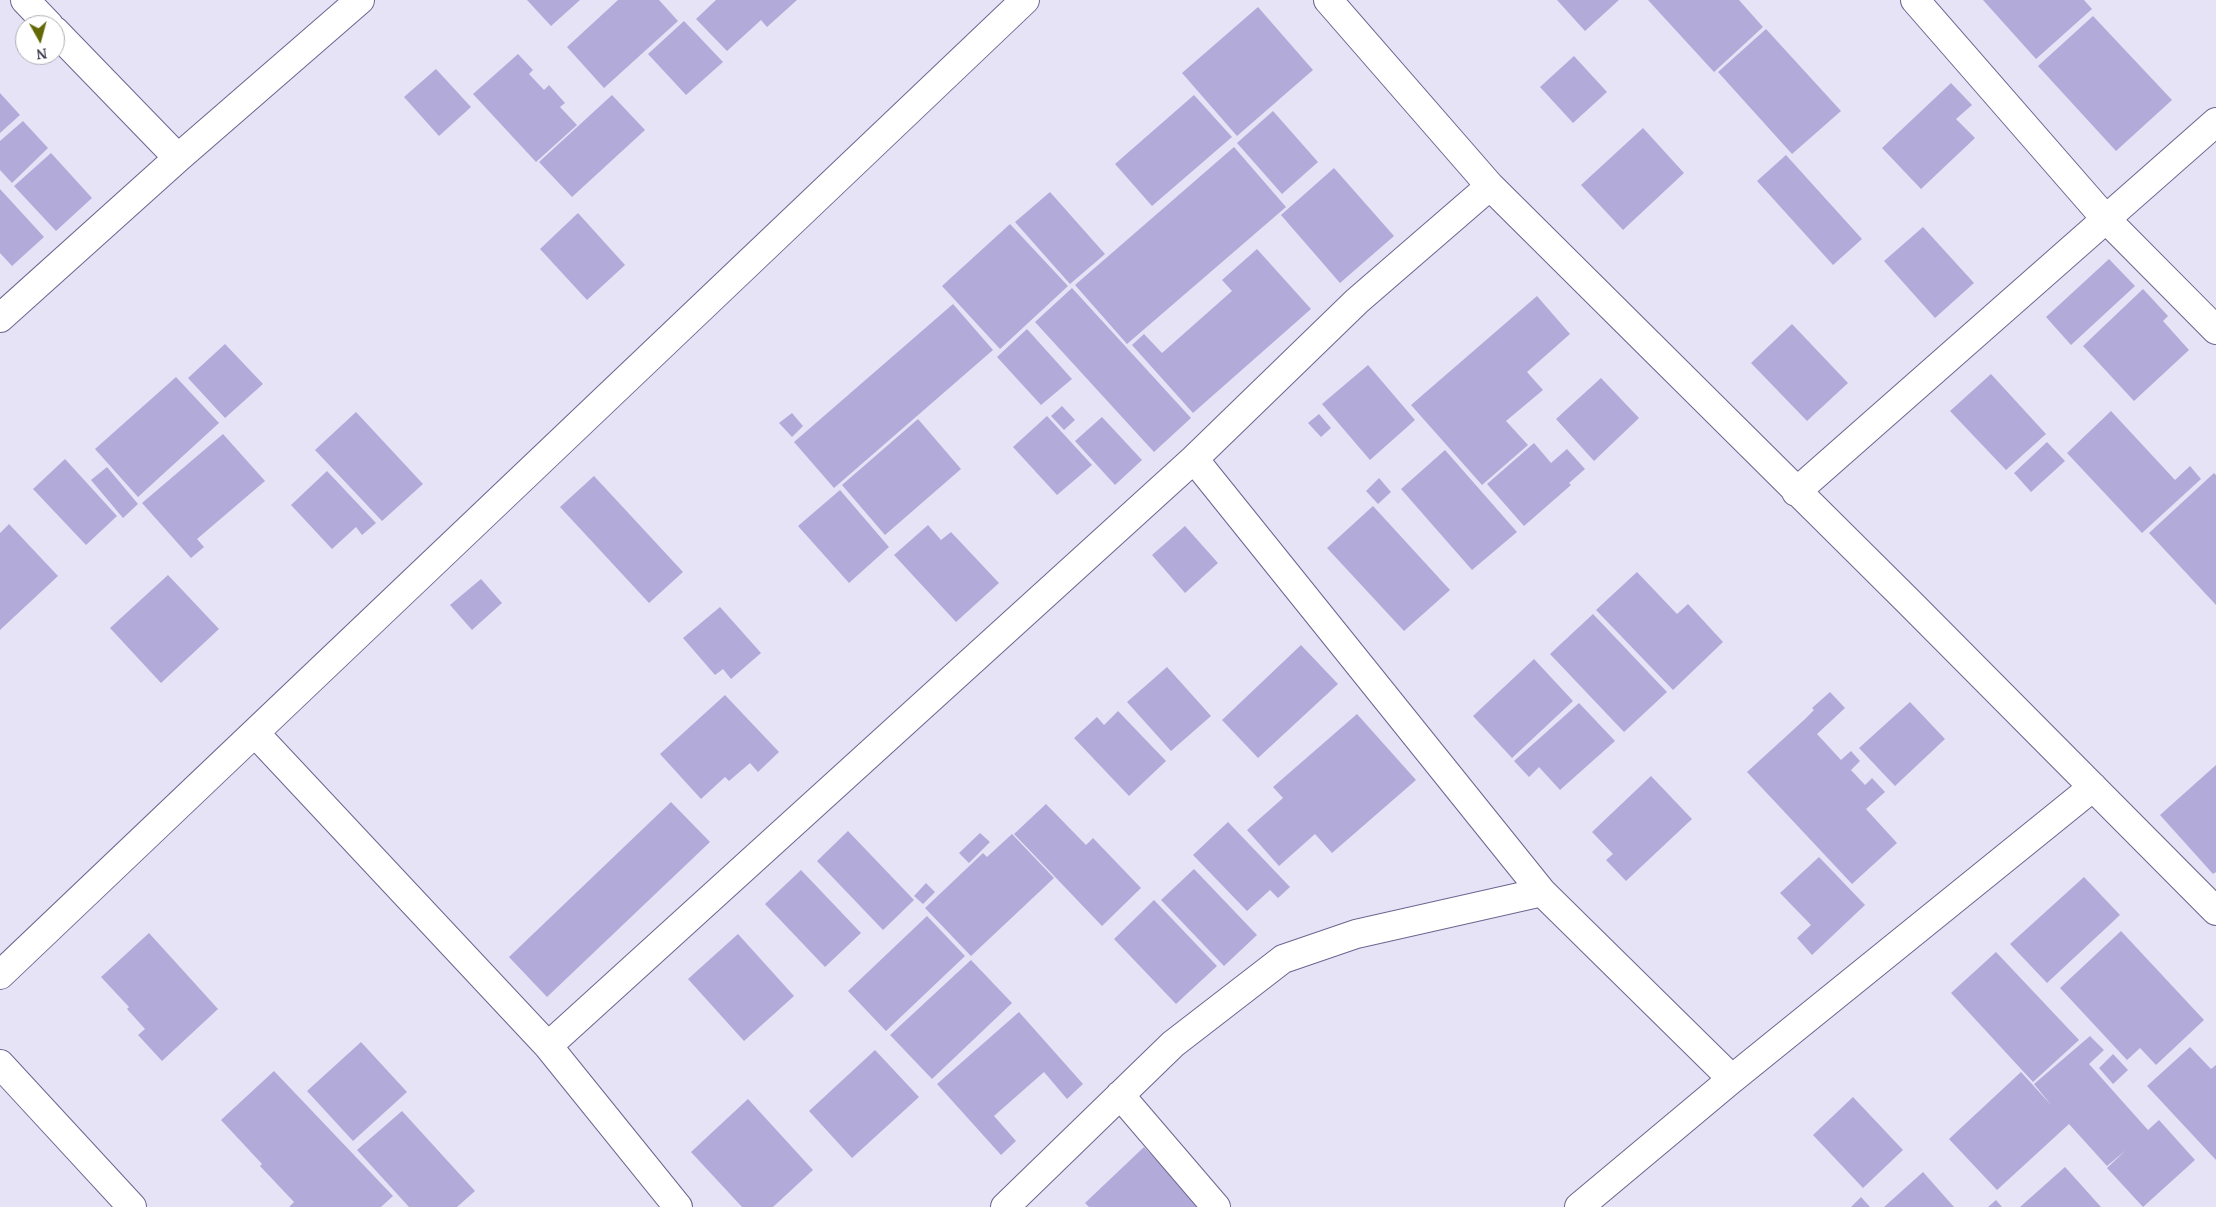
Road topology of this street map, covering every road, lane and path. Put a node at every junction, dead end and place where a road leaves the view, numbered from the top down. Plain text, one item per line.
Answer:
1 (25, 0) edge
2 (360, 0) edge
3 (1025, 0) edge
4 (1328, 0) edge
5 (1915, 0) edge
6 (39, 15) edge
7 (65, 42) edge
8 (2216, 122) edge
9 (178, 158) junction
10 (1490, 186) junction
11 (2105, 218) junction
12 (0, 318) edge
13 (2216, 330) edge
14 (1194, 459) junction
15 (1796, 492) junction
16 (255, 733) junction
17 (2094, 787) junction
18 (1542, 892) junction
19 (2216, 911) edge
20 (0, 975) edge
21 (548, 1046) junction
22 (0, 1064) edge
23 (1732, 1079) junction
24 (1120, 1095) junction
25 (132, 1207) edge
26 (678, 1207) edge
27 (1005, 1207) edge
28 (1216, 1207) edge
29 (1579, 1207) edge

1 - 6 street
2 - 9 street
3 - 16 street
4 - 10 street
5 - 11 street
7 - 9 street
8 - 11 street
9 - 12 street
10 - 14 street
10 - 15 street
11 - 13 street
11 - 15 street
14 - 18 street
14 - 21 street
15 - 17 street
16 - 20 street
16 - 21 street
17 - 19 street
17 - 23 street
18 - 23 street
18 - 24 street
21 - 26 street
22 - 25 street
23 - 29 street
24 - 27 street
24 - 28 street

